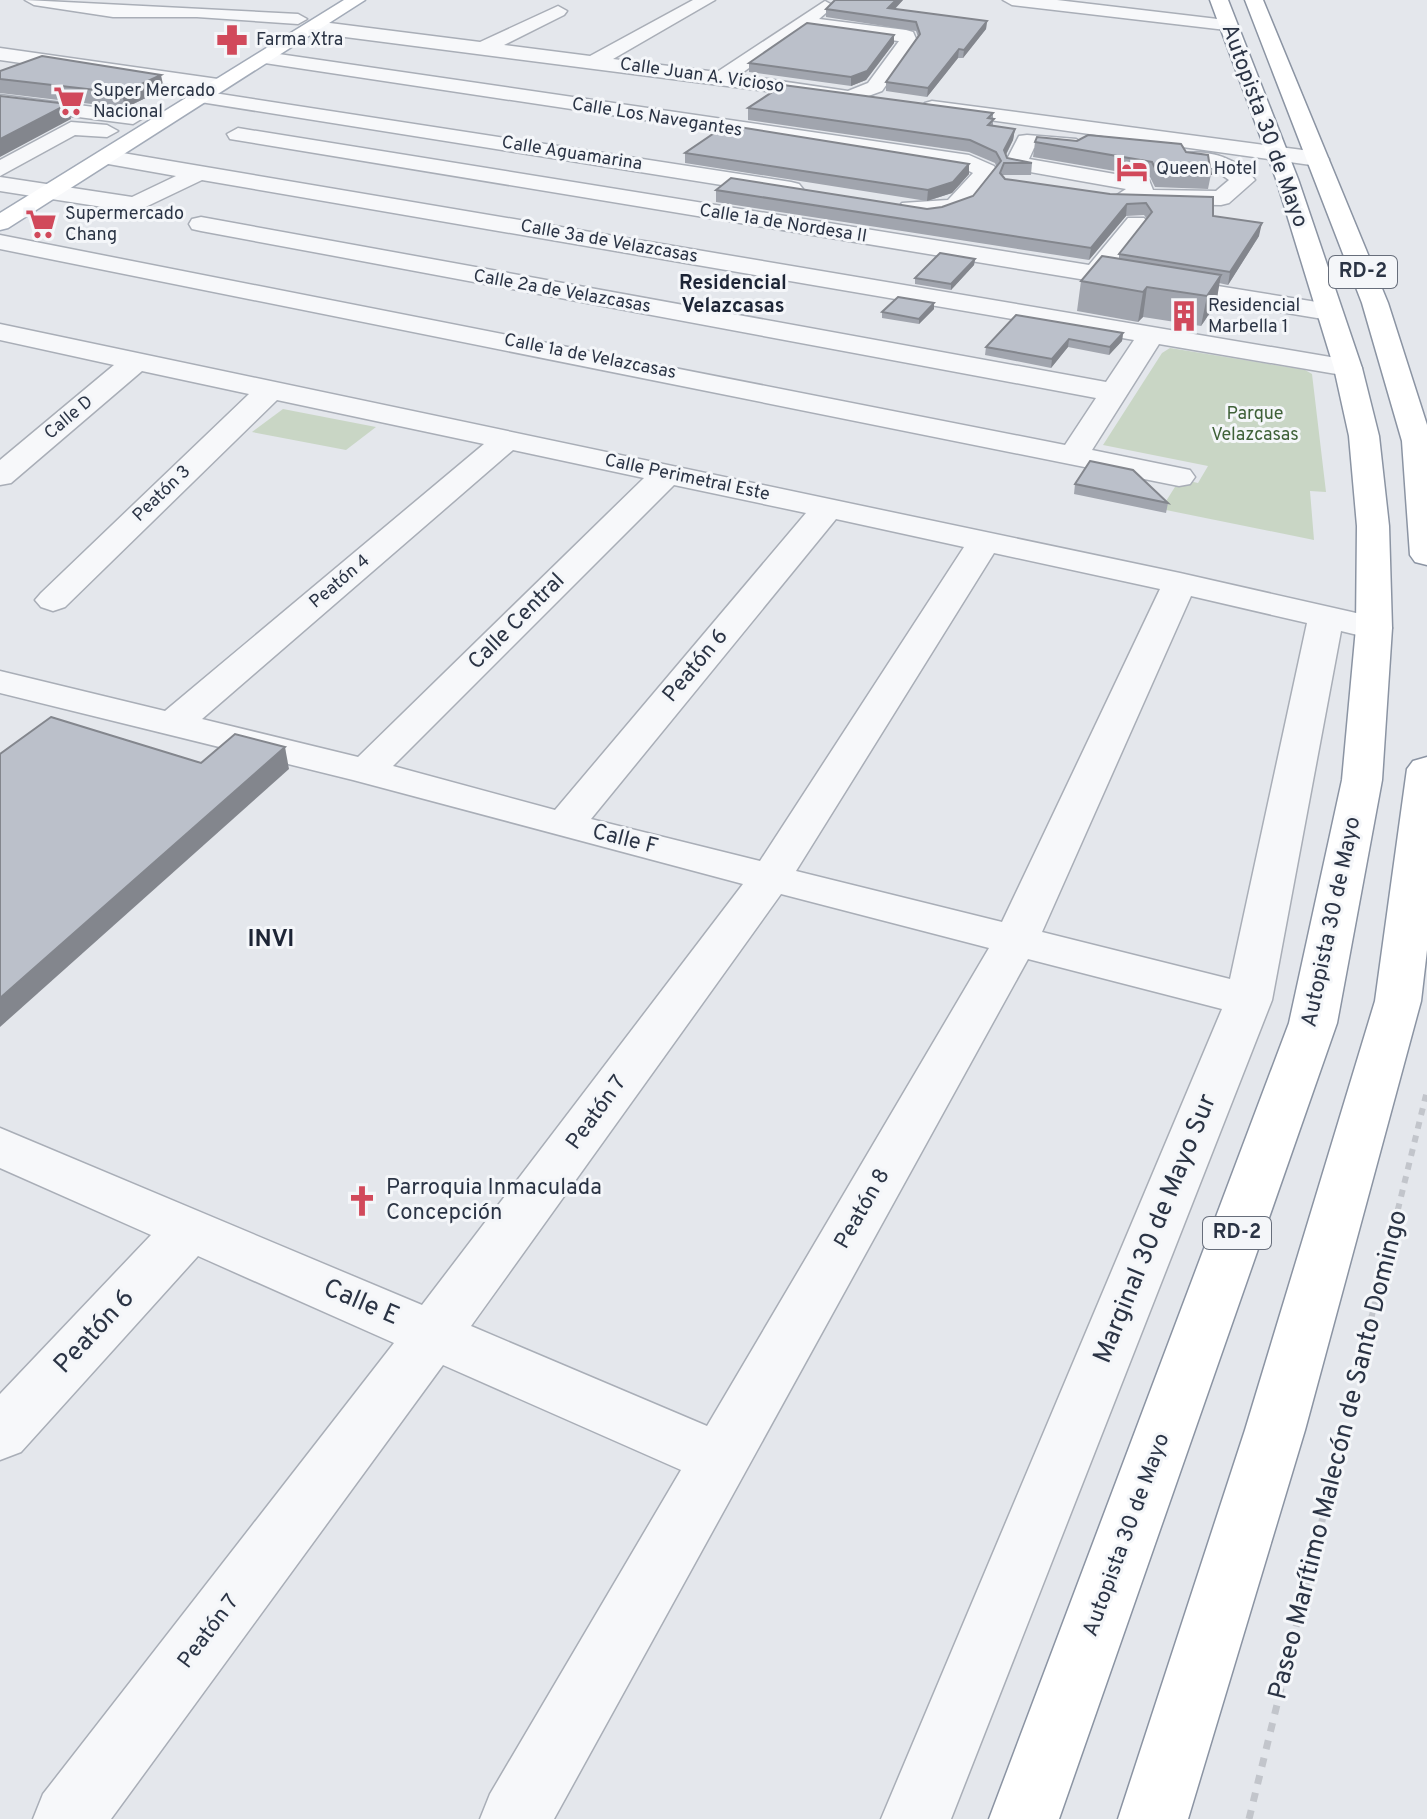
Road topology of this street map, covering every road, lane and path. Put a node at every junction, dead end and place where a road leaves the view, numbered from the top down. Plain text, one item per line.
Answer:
1 (40, 0) edge
2 (189, 0) edge
3 (270, 0) edge
4 (356, 0) edge
5 (706, 0) edge
6 (834, 0) edge
7 (1012, 0) edge
8 (1254, 0) edge
9 (326, 2) edge
10 (158, 11) junction
11 (558, 11) dead end
12 (1222, 12) edge
13 (802, 22) junction
14 (306, 23) junction
15 (178, 27) dead end
16 (271, 36) junction
17 (486, 47) junction
18 (0, 54) edge
19 (265, 58) junction
20 (596, 61) junction
21 (721, 79) junction
22 (781, 87) junction
23 (205, 88) junction
24 (852, 96) junction
25 (884, 100) edge
26 (0, 101) edge
27 (915, 105) edge
28 (133, 118) junction
29 (0, 122) edge
30 (719, 127) junction
31 (71, 128) junction
32 (113, 132) junction
33 (238, 134) dead end
34 (105, 157) junction
35 (1318, 159) junction
36 (660, 167) junction
37 (1283, 167) junction
38 (0, 169) edge
39 (199, 173) junction
40 (1243, 178) junction
41 (1012, 183) edge
42 (10, 185) edge
43 (275, 185) junction
44 (52, 190) junction
45 (817, 193) edge
46 (615, 196) junction
47 (1126, 197) junction
48 (1225, 197) junction
49 (0, 199) edge
50 (896, 206) edge
51 (1182, 206) edge
52 (0, 223) edge
53 (1136, 223) edge
54 (201, 224) junction
55 (558, 234) junction
56 (0, 242) edge
57 (122, 266) junction
58 (1095, 274) junction
59 (479, 287) junction
60 (1329, 312) junction
61 (1152, 334) junction
62 (14, 335) edge
63 (0, 358) edge
64 (137, 360) junction
65 (1348, 368) junction
66 (271, 389) junction
67 (1113, 392) junction
68 (508, 439) junction
69 (1074, 454) junction
70 (668, 473) junction
71 (0, 476) edge
72 (1179, 477) dead end
73 (828, 508) junction
74 (985, 541) junction
75 (1427, 555) edge
76 (1180, 583) junction
77 (53, 600) dead end
78 (1350, 623) junction
79 (0, 682) edge
80 (76, 701) junction
81 (173, 724) junction
82 (38, 729) edge
83 (1427, 769) edge
84 (366, 771) junction
85 (564, 825) junction
86 (771, 877) junction
87 (1015, 942) junction
88 (1249, 1000) junction
89 (1427, 1091) edge
90 (0, 1147) edge
91 (190, 1229) junction
92 (433, 1334) junction
93 (0, 1434) edge
94 (721, 1460) junction
95 (68, 1819) edge
96 (515, 1819) edge
97 (916, 1819) edge
98 (1024, 1819) edge
99 (1153, 1819) edge
100 (1249, 1819) edge

1 - 10 street
2 - 10 street
3 - 9 street
4 - 14 main road
5 - 20 street
6 - 13 street
7 - 12 street
8 - 35 main road, Autopista 30 de Mayo / RD-2
9 - 14 main road
10 - 14 street
11 - 17 street
12 - 37 main road, Autopista 30 de Mayo / RD-2
13 - 21 street
13 - 24 street
14 - 16 main road
14 - 17 street, Calle Juan A. Vicioso
14 - 19 main road
15 - 16 street
16 - 23 main road
17 - 20 street, Calle Juan A. Vicioso
18 - 23 street, Calle Aguamarina
19 - 23 main road
19 - 30 street, Calle Los Navegantes
20 - 21 street, Calle Juan A. Vicioso
21 - 22 street, Calle Juan A. Vicioso
22 - 24 street, Calle Juan A. Vicioso
22 - 30 street
23 - 28 main road
23 - 34 main road
23 - 36 street, Calle Aguamarina
24 - 25 street, Calle Juan A. Vicioso
26 - 28 street
27 - 37 street
28 - 32 main road
29 - 31 street
30 - 36 street
30 - 50 street, Calle Los Navegantes
31 - 32 street
31 - 38 street
32 - 42 main road
33 - 46 street, Calle 1a de Nordesa II
34 - 39 street, Calle 3a de Velazcasas
34 - 44 main road
35 - 37 street
35 - 75 main road, Autopista 30 de Mayo / RD-2
36 - 45 street, Calle Aguamarina
36 - 46 street
37 - 40 street
37 - 60 main road, Autopista 30 de Mayo / RD-2
39 - 43 street, Calle 3a de Velazcasas
39 - 44 street
40 - 47 street
40 - 48 street
41 - 47 street
42 - 44 street
42 - 49 main road
43 - 54 street
43 - 55 street, Calle 3a de Velazcasas
44 - 52 main road
46 - 55 street
46 - 58 street, Calle 1a de Nordesa II
47 - 48 street
48 - 51 street
53 - 58 street
54 - 57 street
54 - 59 street, Calle 2a de Velazcasas
55 - 59 street
55 - 61 street, Calle 3a de Velazcasas
56 - 57 street, Calle 1a de Velazcasas
57 - 69 street, Calle 1a de Velazcasas
58 - 60 street, Calle 1a de Nordesa II
59 - 67 street, Calle 2a de Velazcasas
60 - 65 main road, Autopista 30 de Mayo / RD-2
61 - 65 street, Calle 3a de Velazcasas
61 - 67 street
62 - 63 street
62 - 64 street, Calle Perimetral Este
64 - 66 street, Calle Perimetral Este
64 - 71 street, Calle D
65 - 78 main road, Autopista 30 de Mayo / RD-2
66 - 68 street, Calle Perimetral Este
66 - 77 street, Peatón 3
67 - 69 street
68 - 70 street, Calle Perimetral Este
68 - 81 street, Peatón 4
69 - 72 street, Calle 1a de Velazcasas
70 - 73 street, Calle Perimetral Este
70 - 84 street, Calle Central
73 - 74 street, Calle Perimetral Este
73 - 85 street, Peatón 6
74 - 76 street, Calle Perimetral Este
74 - 86 street, Peatón 7
76 - 78 street, Calle Perimetral Este
76 - 87 street, Peatón 8
78 - 88 street, Marginal 30 de Mayo Sur
78 - 98 main road, Autopista 30 de Mayo / RD-2
79 - 80 street, Calle F
80 - 81 street, Calle F
80 - 82 street
81 - 84 street, Calle F
83 - 99 main road
84 - 85 street, Calle F
85 - 86 street, Calle F
86 - 87 street, Calle F
86 - 92 street, Peatón 7
87 - 88 street, Calle F
87 - 94 street, Peatón 8
88 - 97 street, Marginal 30 de Mayo Sur
89 - 100 path, Paseo Marítimo Malecón de Santo Domingo
90 - 91 street, Calle E
91 - 92 street, Calle E
91 - 93 street, Peatón 6
92 - 94 street, Calle E
92 - 95 street, Peatón 7
94 - 96 street, Peatón 8

